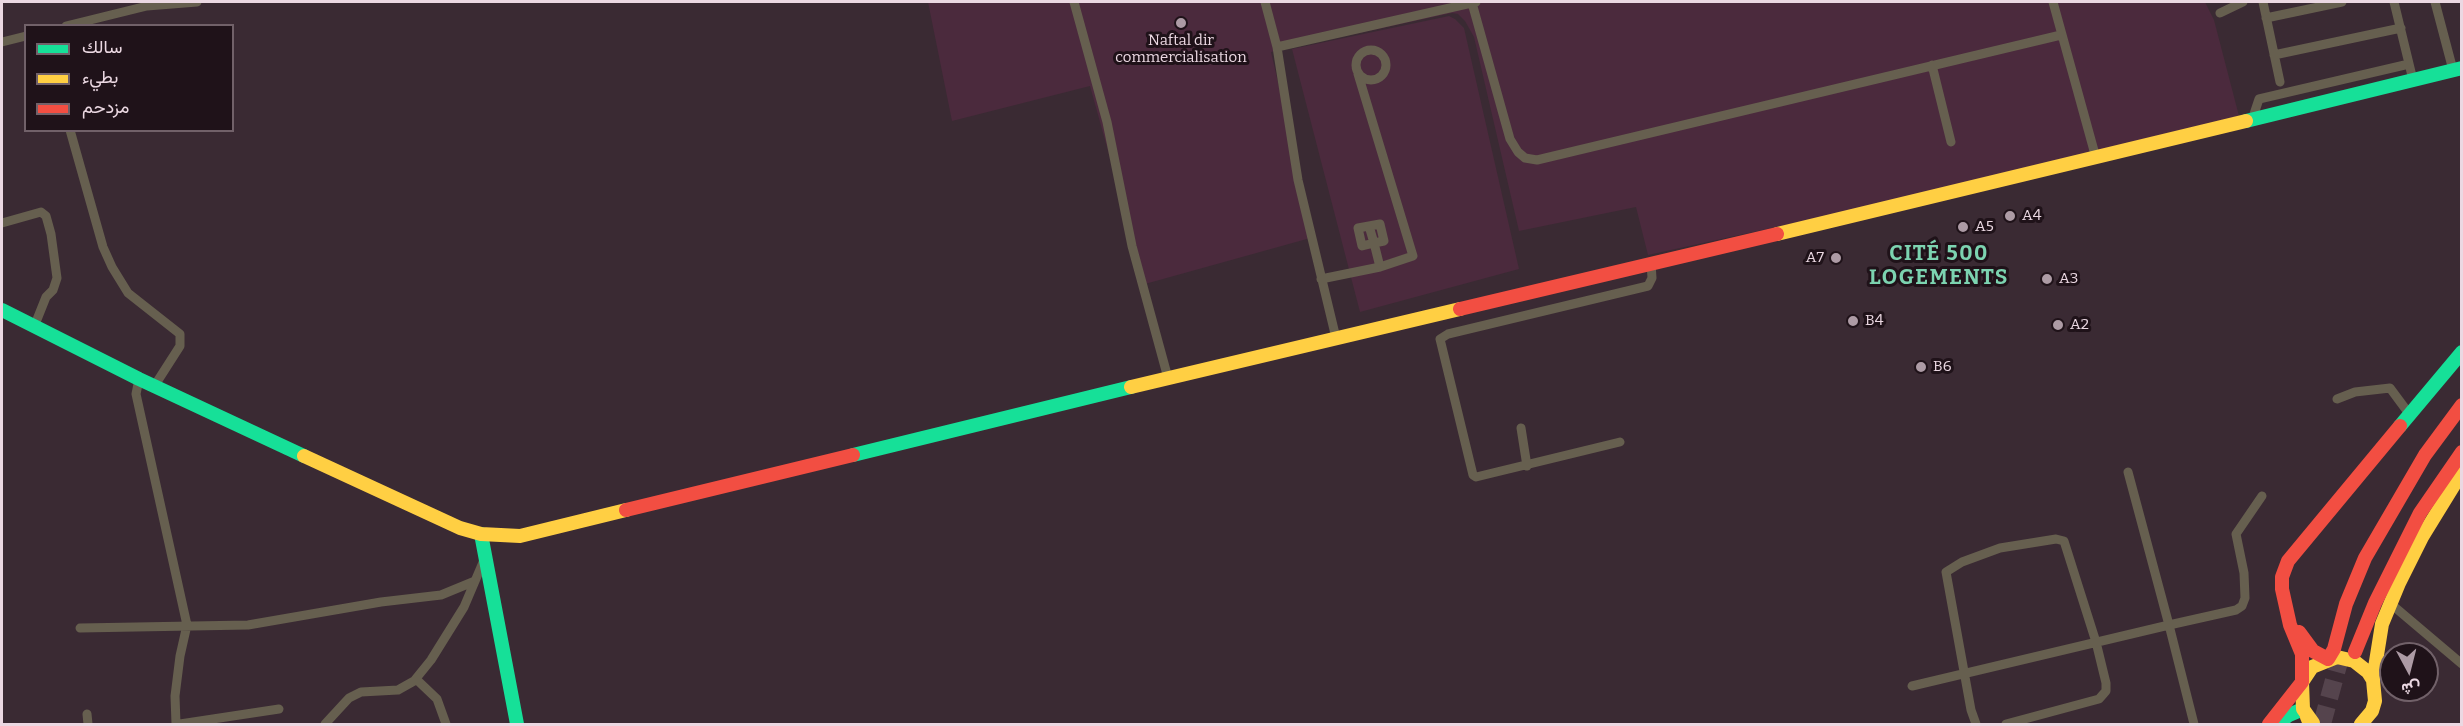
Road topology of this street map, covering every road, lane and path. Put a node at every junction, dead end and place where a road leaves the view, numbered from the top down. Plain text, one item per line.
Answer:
1 (197, 2) edge
2 (1074, 2) edge
3 (1265, 2) edge
4 (1475, 2) edge
5 (2052, 2) edge
6 (2243, 2) edge
7 (2262, 2) edge
8 (2342, 2) edge
9 (2394, 2) edge
10 (2435, 2) edge
11 (2220, 13) dead end
12 (2266, 18) junction
13 (74, 24) edge
14 (2401, 28) junction
15 (2061, 35) junction
16 (24, 36) edge
17 (2, 42) edge
18 (1276, 46) junction
19 (2274, 55) junction
20 (2409, 64) junction
21 (1932, 65) junction
22 (2457, 69) edge
23 (1358, 74) dead end
24 (2413, 80) junction
25 (2280, 82) dead end
26 (2312, 86) junction
27 (2285, 92) junction
28 (2317, 104) junction
29 (2290, 110) junction
30 (2252, 120) junction
31 (71, 132) edge
32 (1951, 142) dead end
33 (2096, 158) junction
34 (2, 223) edge
35 (1374, 243) junction
36 (1651, 263) junction
37 (1380, 267) junction
38 (1321, 279) junction
39 (2, 310) edge
40 (34, 327) junction
41 (1336, 338) junction
42 (2462, 352) edge
43 (1168, 378) junction
44 (139, 379) junction
45 (155, 385) junction
46 (2337, 399) dead end
47 (2462, 405) edge
48 (2410, 415) junction
49 (2462, 425) edge
50 (1521, 428) dead end
51 (1620, 442) dead end
52 (2462, 452) edge
53 (1527, 466) junction
54 (2128, 472) dead end
55 (2462, 472) edge
56 (2262, 496) dead end
57 (481, 534) junction
58 (484, 560) junction
59 (475, 581) junction
60 (2391, 604) junction
61 (2284, 607) junction
62 (188, 625) junction
63 (2169, 625) junction
64 (80, 628) dead end
65 (2096, 642) junction
66 (2328, 658) junction
67 (2462, 664) edge
68 (1964, 673) junction
69 (416, 679) junction
70 (2373, 680) junction
71 (2302, 682) junction
72 (1912, 686) dead end
73 (279, 708) dead end
74 (87, 714) dead end
75 (2309, 719) edge
76 (88, 724) edge
77 (178, 724) edge
78 (325, 724) edge
79 (446, 724) edge
80 (517, 724) edge
81 (1976, 724) edge
82 (2006, 724) edge
83 (2194, 724) edge
84 (2269, 724) edge
85 (2277, 724) edge
86 (2361, 724) edge

1 - 13 street
2 - 43 street
3 - 18 street
4 - 18 street
4 - 21 street
5 - 15 street
6 - 11 street
7 - 12 street
8 - 12 street
9 - 14 street
10 - 22 street
12 - 19 street
14 - 19 street
14 - 20 street
15 - 21 street
15 - 33 street
16 - 17 street
18 - 38 street
19 - 25 street
20 - 24 street
20 - 26 street
21 - 32 street
22 - 24 main road
23 - 37 street
24 - 28 main road
26 - 27 street
26 - 28 street
27 - 29 street
27 - 30 street
28 - 29 main road
29 - 30 main road
30 - 33 main road
31 - 45 street
33 - 36 main road
34 - 40 street
35 - 35 street
35 - 37 street
36 - 41 main road
36 - 53 street
37 - 38 street
38 - 41 street
39 - 40 main road
40 - 44 main road
41 - 43 main road
42 - 48 main road
43 - 57 main road
44 - 45 main road
44 - 62 street
45 - 57 main road
46 - 48 street
47 - 66 main road
48 - 61 main road
49 - 52 main road
50 - 53 street
51 - 53 street
54 - 63 street
55 - 60 main road
56 - 63 street
57 - 58 main road
58 - 59 street
58 - 80 main road
59 - 62 street
59 - 69 street
60 - 67 street
60 - 70 main road
61 - 66 main road
61 - 71 main road
62 - 64 street
62 - 77 street
63 - 65 street
63 - 83 street
65 - 68 street
65 - 68 street
65 - 82 street
66 - 70 main road
66 - 71 main road
68 - 72 street
68 - 81 street
69 - 78 street
69 - 79 street
70 - 86 main road
71 - 75 main road
71 - 84 main road
73 - 77 street
74 - 76 street
75 - 85 main road

